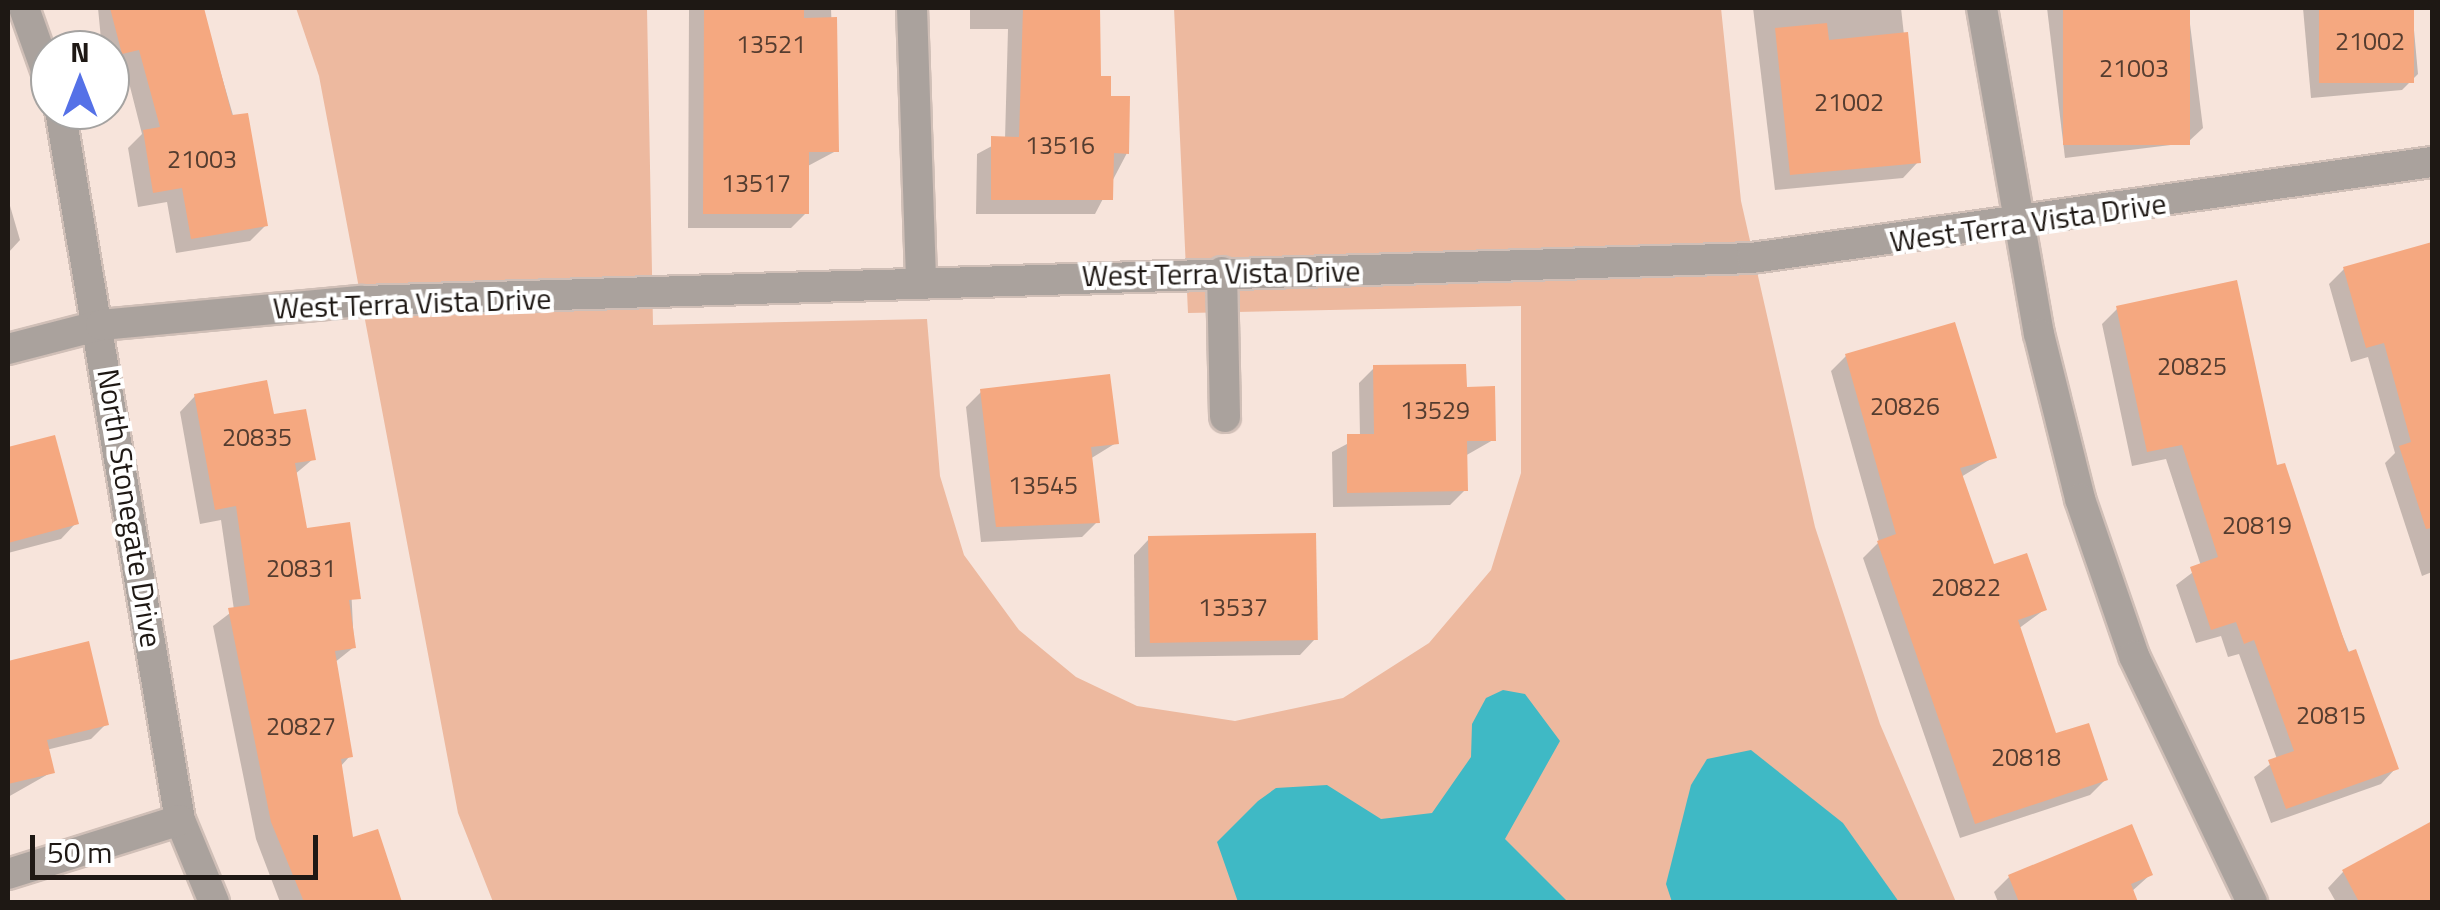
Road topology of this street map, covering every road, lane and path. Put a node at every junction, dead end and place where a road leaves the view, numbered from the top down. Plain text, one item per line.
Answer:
1 (912, 8) edge
2 (1982, 8) edge
3 (64, 130) edge
4 (2432, 162) edge
5 (2021, 226) junction
6 (1222, 272) junction
7 (921, 279) junction
8 (100, 325) junction
9 (8, 350) edge
10 (1225, 417) dead end
11 (180, 820) junction
12 (8, 874) edge
13 (214, 902) edge
14 (2252, 902) edge

1 - 7 street
2 - 5 street
3 - 8 street, North Stonegate Drive
4 - 5 street, West Terra Vista Drive
5 - 6 street, West Terra Vista Drive
5 - 14 street
6 - 7 street, West Terra Vista Drive
6 - 10 street
7 - 8 street, West Terra Vista Drive
8 - 9 street, West Terra Vista Drive
8 - 11 street, North Stonegate Drive
11 - 12 street
11 - 13 street, North Stonegate Drive

